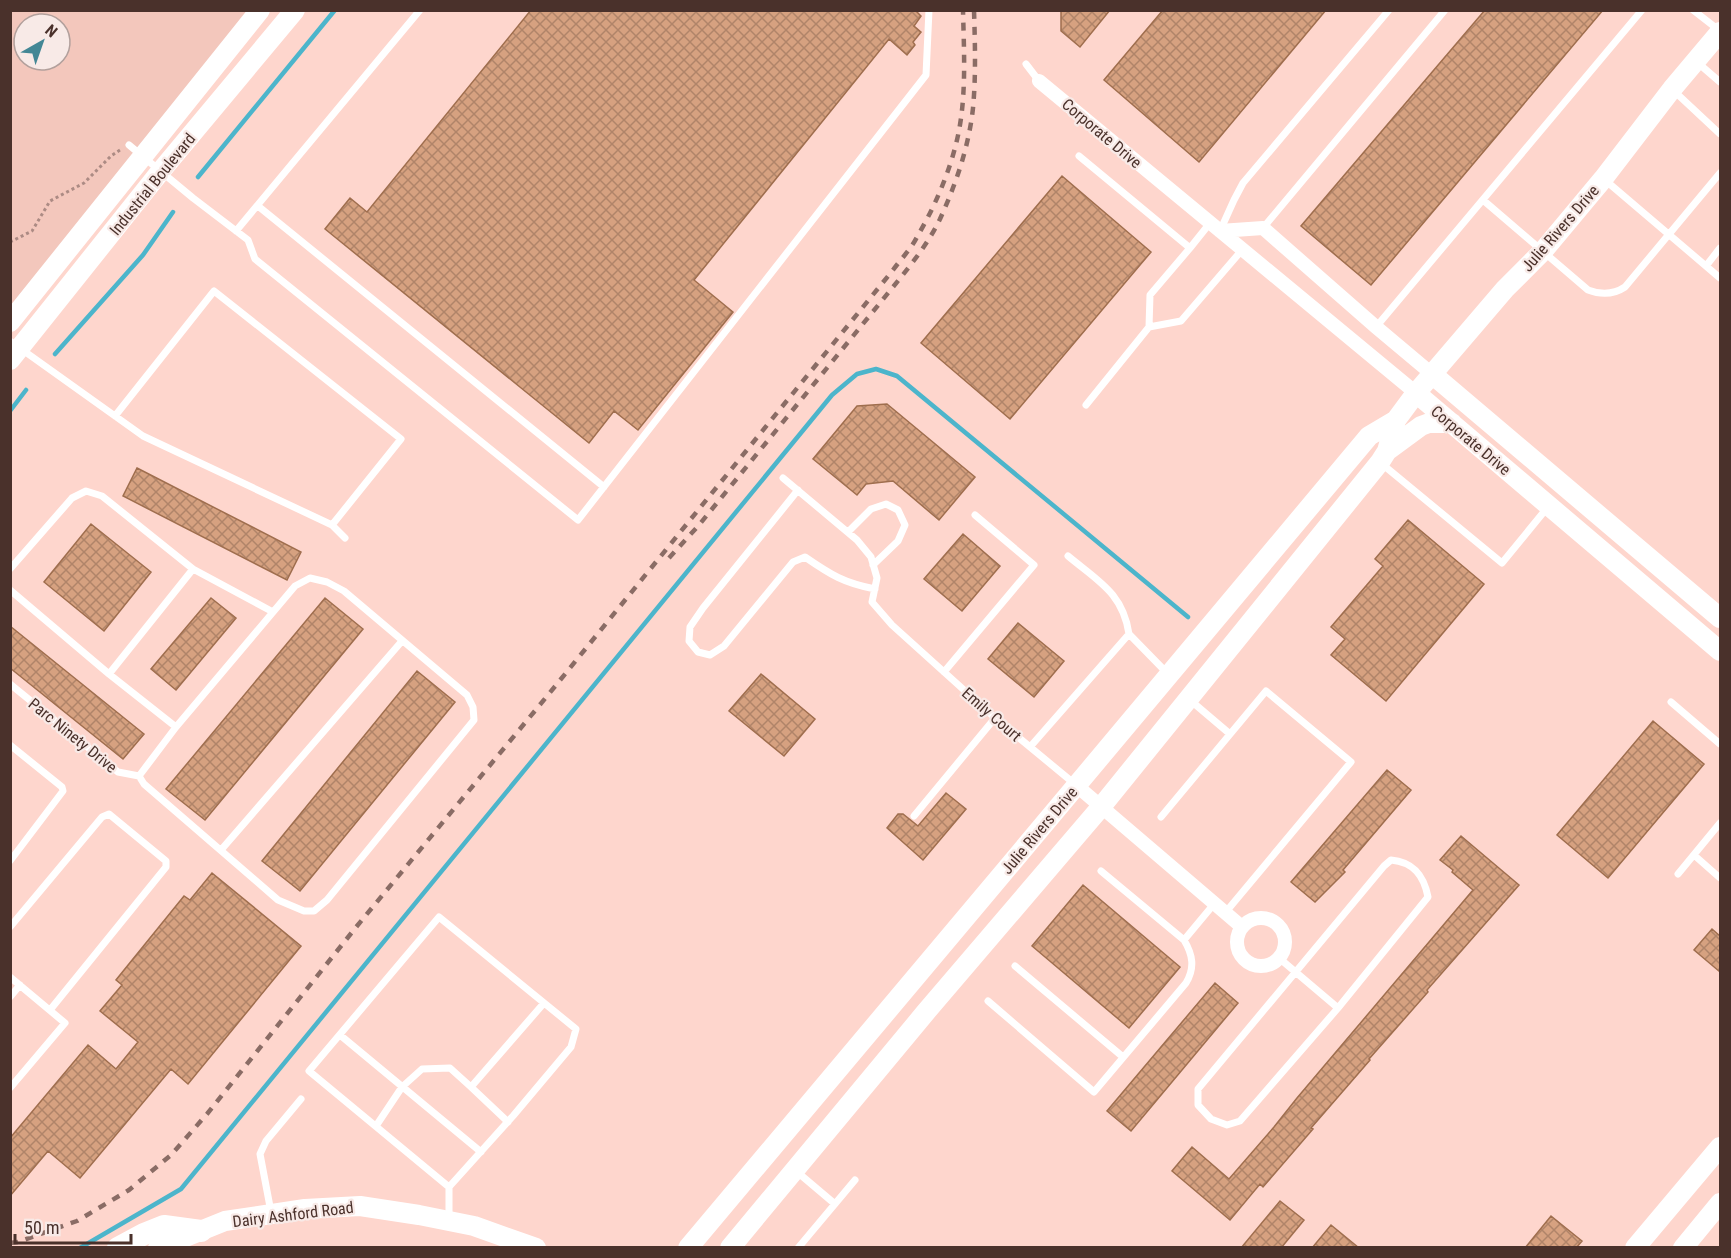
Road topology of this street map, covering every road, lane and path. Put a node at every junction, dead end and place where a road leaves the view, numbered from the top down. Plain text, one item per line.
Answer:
1 (260, 10) edge
2 (295, 10) edge
3 (420, 10) edge
4 (929, 10) edge
5 (1389, 10) edge
6 (1445, 10) edge
7 (1642, 10) edge
8 (1693, 10) edge
9 (1720, 32) edge
10 (1696, 61) junction
11 (1026, 64) dead end
12 (1039, 81) joint
13 (1720, 82) edge
14 (1672, 89) junction
15 (1720, 134) edge
16 (136, 151) junction
17 (1079, 156) dead end
18 (160, 172) junction
19 (1720, 173) edge
20 (1603, 179) junction
21 (1483, 200) junction
22 (258, 206) junction
23 (1215, 227) junction
24 (1263, 228) junction
25 (237, 231) junction
26 (1669, 234) junction
27 (10, 242) edge
28 (1190, 248) junction
29 (1720, 248) edge
30 (1242, 250) junction
31 (1543, 251) junction
32 (1706, 266) junction
33 (1720, 278) edge
34 (10, 322) edge
35 (1149, 327) junction
36 (1376, 327) junction
37 (1360, 347) junction
38 (14, 350) edge
39 (1432, 374) junction
40 (1416, 393) junction
41 (1086, 405) dead end
42 (115, 416) junction
43 (1396, 420) junction
44 (1452, 423) junction
45 (1384, 456) junction
46 (783, 478) dead end
47 (604, 487) junction
48 (798, 490) junction
49 (1549, 505) junction
50 (975, 515) dead end
51 (332, 525) junction
52 (848, 532) junction
53 (345, 538) dead end
54 (1068, 556) dead end
55 (873, 565) junction
56 (10, 568) edge
57 (193, 569) junction
58 (875, 589) junction
59 (10, 590) edge
60 (273, 612) junction
61 (1717, 615) edge
62 (1697, 631) junction
63 (1129, 634) junction
64 (402, 641) junction
65 (1720, 651) edge
66 (944, 672) junction
67 (109, 674) junction
68 (1170, 676) junction
69 (10, 684) edge
70 (1188, 699) junction
71 (1671, 702) dead end
72 (995, 718) junction
73 (176, 727) junction
74 (1230, 734) junction
75 (1720, 744) edge
76 (10, 746) edge
77 (1030, 747) junction
78 (139, 776) junction
79 (1077, 786) junction
80 (1101, 807) junction
81 (914, 816) dead end
82 (1161, 817) dead end
83 (1720, 823) edge
84 (220, 850) junction
85 (1694, 855) junction
86 (10, 861) edge
87 (1101, 871) dead end
88 (1678, 874) dead end
89 (1720, 878) edge
90 (1220, 908) junction
91 (10, 927) edge
92 (1242, 927) junction
93 (1184, 940) junction
94 (1279, 958) junction
95 (1015, 966) dead end
96 (1295, 972) junction
97 (10, 978) edge
98 (20, 985) junction
99 (900, 994) junction
100 (10, 997) edge
101 (988, 1001) dead end
102 (544, 1003) junction
103 (1338, 1008) junction
104 (50, 1010) junction
105 (925, 1013) junction
106 (340, 1035) junction
107 (1123, 1057) junction
108 (402, 1087) junction
109 (471, 1087) junction
110 (10, 1088) edge
111 (301, 1099) dead end
112 (508, 1122) junction
113 (376, 1126) junction
114 (1720, 1147) edge
115 (481, 1152) junction
116 (795, 1170) junction
117 (855, 1180) dead end
118 (449, 1187) junction
119 (1720, 1203) edge
120 (835, 1204) junction
121 (271, 1214) junction
122 (449, 1221) junction
123 (201, 1231) junction
124 (118, 1248) edge
125 (158, 1248) edge
126 (536, 1248) edge
127 (688, 1248) edge
128 (730, 1248) edge
129 (798, 1248) edge
130 (1635, 1248) edge
131 (1683, 1248) edge

1 - 16 street, Industrial Boulevard
2 - 18 street, Industrial Boulevard
3 - 22 lane
4 - 47 lane
5 - 23 lane
6 - 24 lane
7 - 21 lane
8 - 9 lane
9 - 10 street, Julie Rivers Drive
10 - 13 lane
10 - 14 street, Julie Rivers Drive
11 - 12 lane
12 - 23 street, Corporate Drive
14 - 15 lane
14 - 20 street, Julie Rivers Drive
16 - 18 lane
16 - 27 path
16 - 34 street, Industrial Boulevard
17 - 28 lane
18 - 25 lane
18 - 38 street, Industrial Boulevard
19 - 26 lane
20 - 26 lane
20 - 31 street, Julie Rivers Drive
21 - 31 lane
21 - 36 lane
22 - 25 lane
22 - 47 lane
23 - 24 street
23 - 28 lane
23 - 30 street, Corporate Drive
24 - 36 street, Corporate Drive
25 - 47 lane
26 - 31 lane
26 - 32 lane
28 - 35 lane
29 - 32 lane
30 - 35 lane
30 - 37 street, Corporate Drive
31 - 39 street, Julie Rivers Drive
32 - 33 lane
35 - 41 lane
36 - 37 street
36 - 39 street, Corporate Drive
37 - 40 street, Corporate Drive
38 - 42 lane
39 - 40 street, Julie Rivers Drive
39 - 61 street, Corporate Drive
40 - 43 street, Julie Rivers Drive
40 - 44 street, Corporate Drive
42 - 51 lane
42 - 51 lane
43 - 45 street, Julie Rivers Drive
43 - 68 street, Julie Rivers Drive
44 - 45 street
44 - 49 street, Corporate Drive
45 - 49 lane
45 - 70 street, Julie Rivers Drive
46 - 48 lane, Emily Court
48 - 52 lane, Emily Court
48 - 58 lane
49 - 62 street, Corporate Drive
50 - 66 lane
51 - 53 lane
52 - 55 lane, Emily Court
52 - 55 lane
54 - 63 lane
55 - 58 lane, Emily Court
56 - 57 lane
57 - 60 lane
57 - 67 lane
58 - 66 lane, Emily Court
59 - 67 lane
60 - 64 lane
60 - 73 lane
61 - 62 street
62 - 65 street, Corporate Drive
63 - 68 lane
63 - 77 lane
64 - 84 lane
64 - 84 lane
66 - 72 lane, Emily Court
67 - 73 lane
68 - 70 street
68 - 79 street, Julie Rivers Drive
69 - 78 lane, Parc Ninety Drive
70 - 74 lane
70 - 80 street, Julie Rivers Drive
71 - 75 lane
72 - 77 lane, Emily Court
72 - 81 lane
73 - 78 lane
74 - 82 lane
74 - 90 lane
76 - 86 lane
77 - 79 lane, Emily Court
78 - 84 lane
79 - 80 street, Emily Court
79 - 99 street, Julie Rivers Drive
80 - 90 street, Emily Court
80 - 105 street, Julie Rivers Drive
83 - 85 lane
85 - 88 lane
85 - 89 lane
87 - 93 lane
90 - 92 street, Emily Court
90 - 93 lane
91 - 104 lane
92 - 94 street
92 - 94 street
93 - 107 lane
94 - 96 lane
95 - 107 lane
96 - 103 lane
96 - 103 lane
96 - 103 lane
97 - 98 lane
98 - 100 lane
98 - 104 lane
99 - 105 street
99 - 127 street, Julie Rivers Drive
101 - 107 lane
102 - 106 lane
102 - 109 lane
102 - 112 lane
104 - 110 lane
105 - 116 street, Julie Rivers Drive
106 - 108 lane
106 - 113 lane
108 - 109 lane
108 - 113 lane
108 - 115 lane
109 - 112 lane
111 - 121 lane
112 - 115 lane
113 - 118 lane
114 - 130 street
115 - 118 lane
116 - 120 lane
116 - 128 street, Julie Rivers Drive
117 - 120 lane
118 - 122 lane
119 - 131 street
120 - 129 lane
121 - 122 street, Dairy Ashford Road
121 - 123 street, Dairy Ashford Road
122 - 126 street, Dairy Ashford Road
123 - 124 main road
123 - 125 street, Dairy Ashford Road

